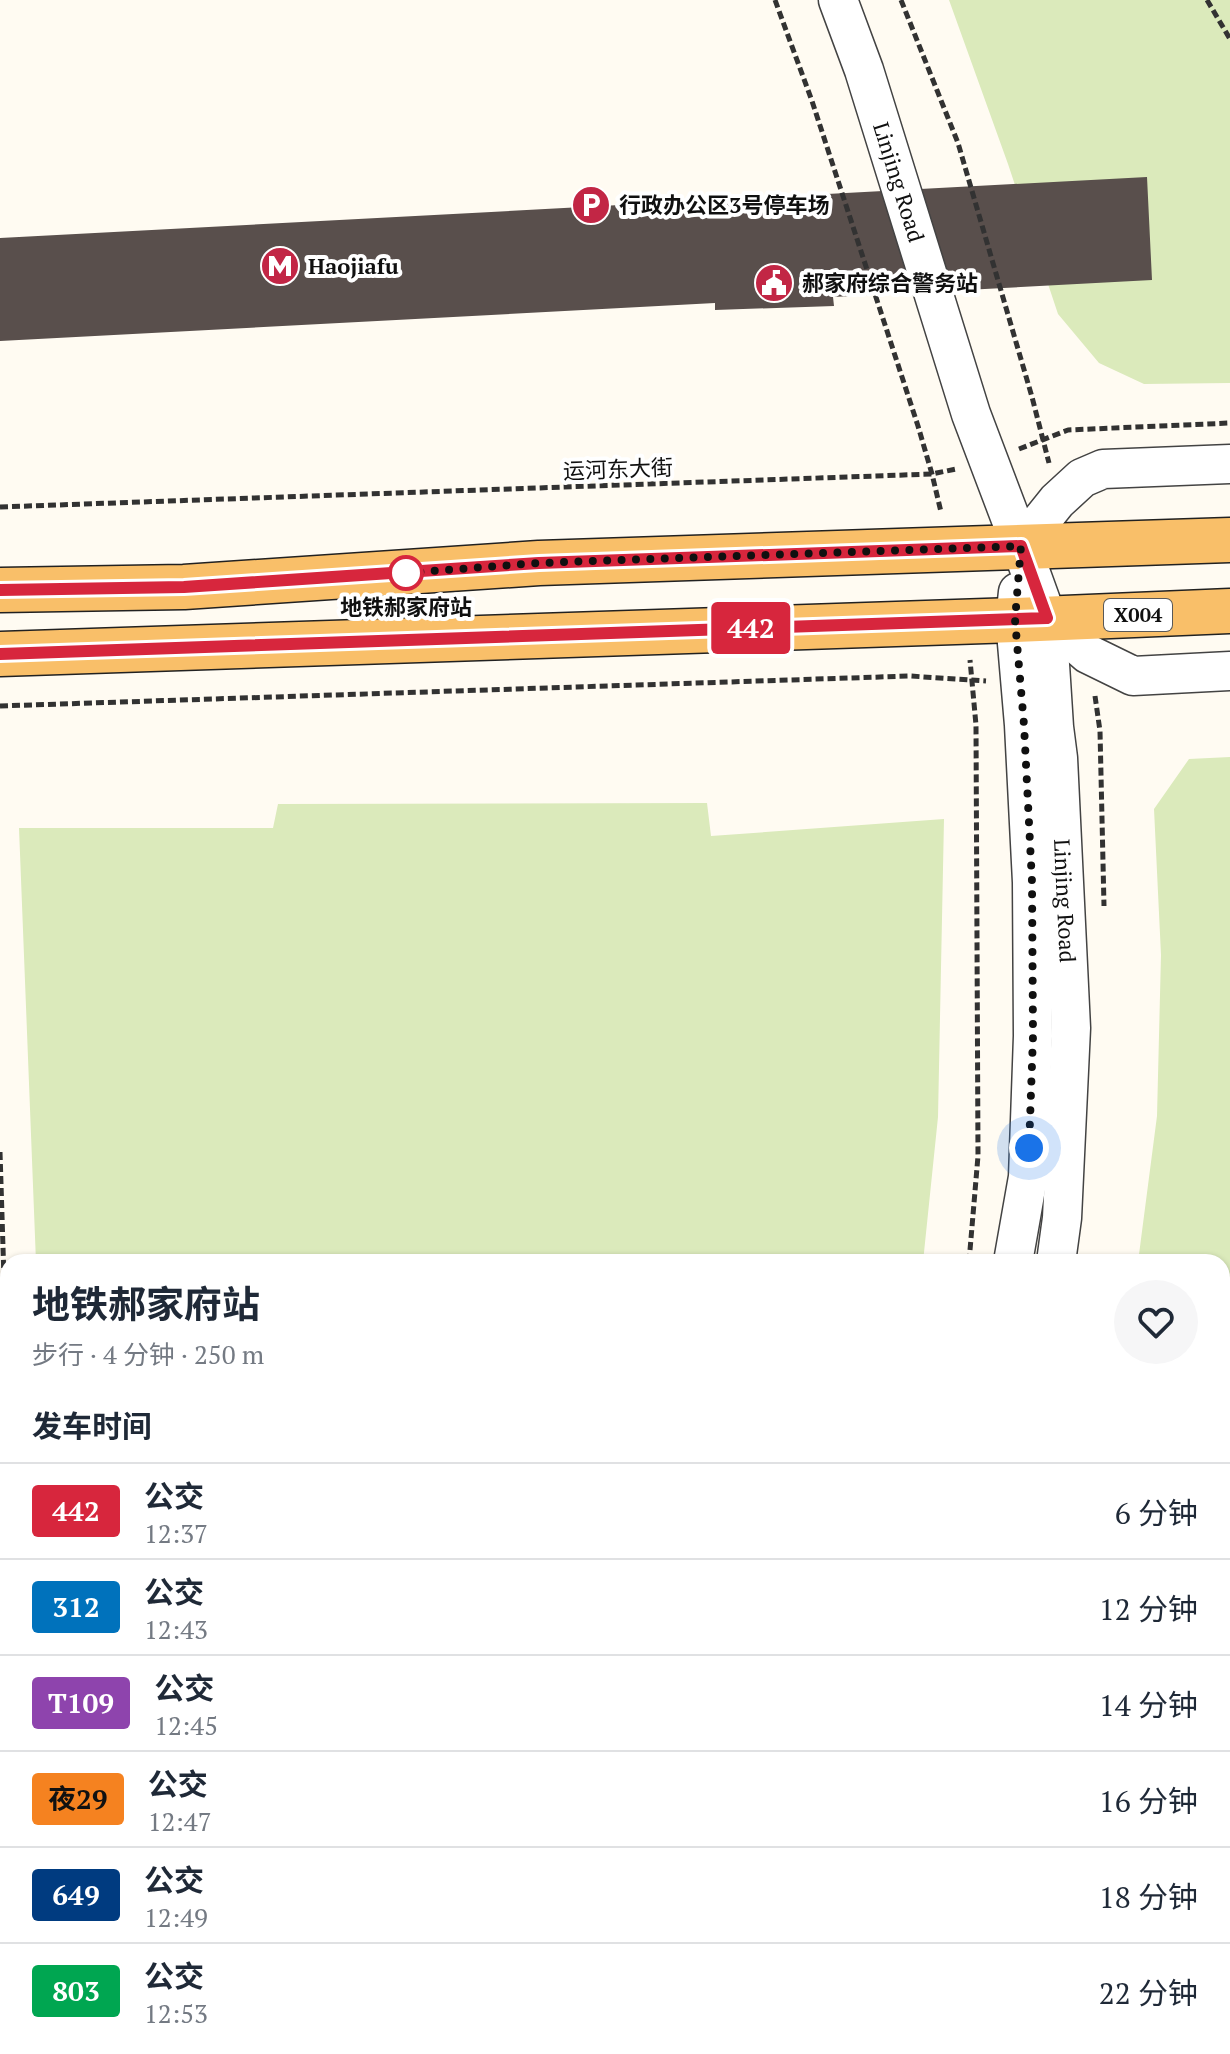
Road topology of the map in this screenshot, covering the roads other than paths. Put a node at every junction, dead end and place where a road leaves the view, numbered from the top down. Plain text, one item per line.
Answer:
1 (838, 0) edge
2 (1230, 464) edge
3 (1230, 540) edge
4 (1021, 546) junction
5 (0, 590) edge
6 (1230, 611) edge
7 (1031, 619) junction
8 (0, 654) edge
9 (1230, 671) edge
10 (1037, 688) junction
11 (1014, 1254) edge
12 (1057, 1254) edge

1 - 4 street, Linjing Road
2 - 4 street
3 - 4 main road
4 - 5 main road
4 - 7 street, Linjing Road
6 - 7 main road, X004
7 - 8 main road, X004
7 - 9 street
7 - 10 street, Linjing Road
10 - 11 street, Linjing Road
10 - 12 street, Linjing Road

